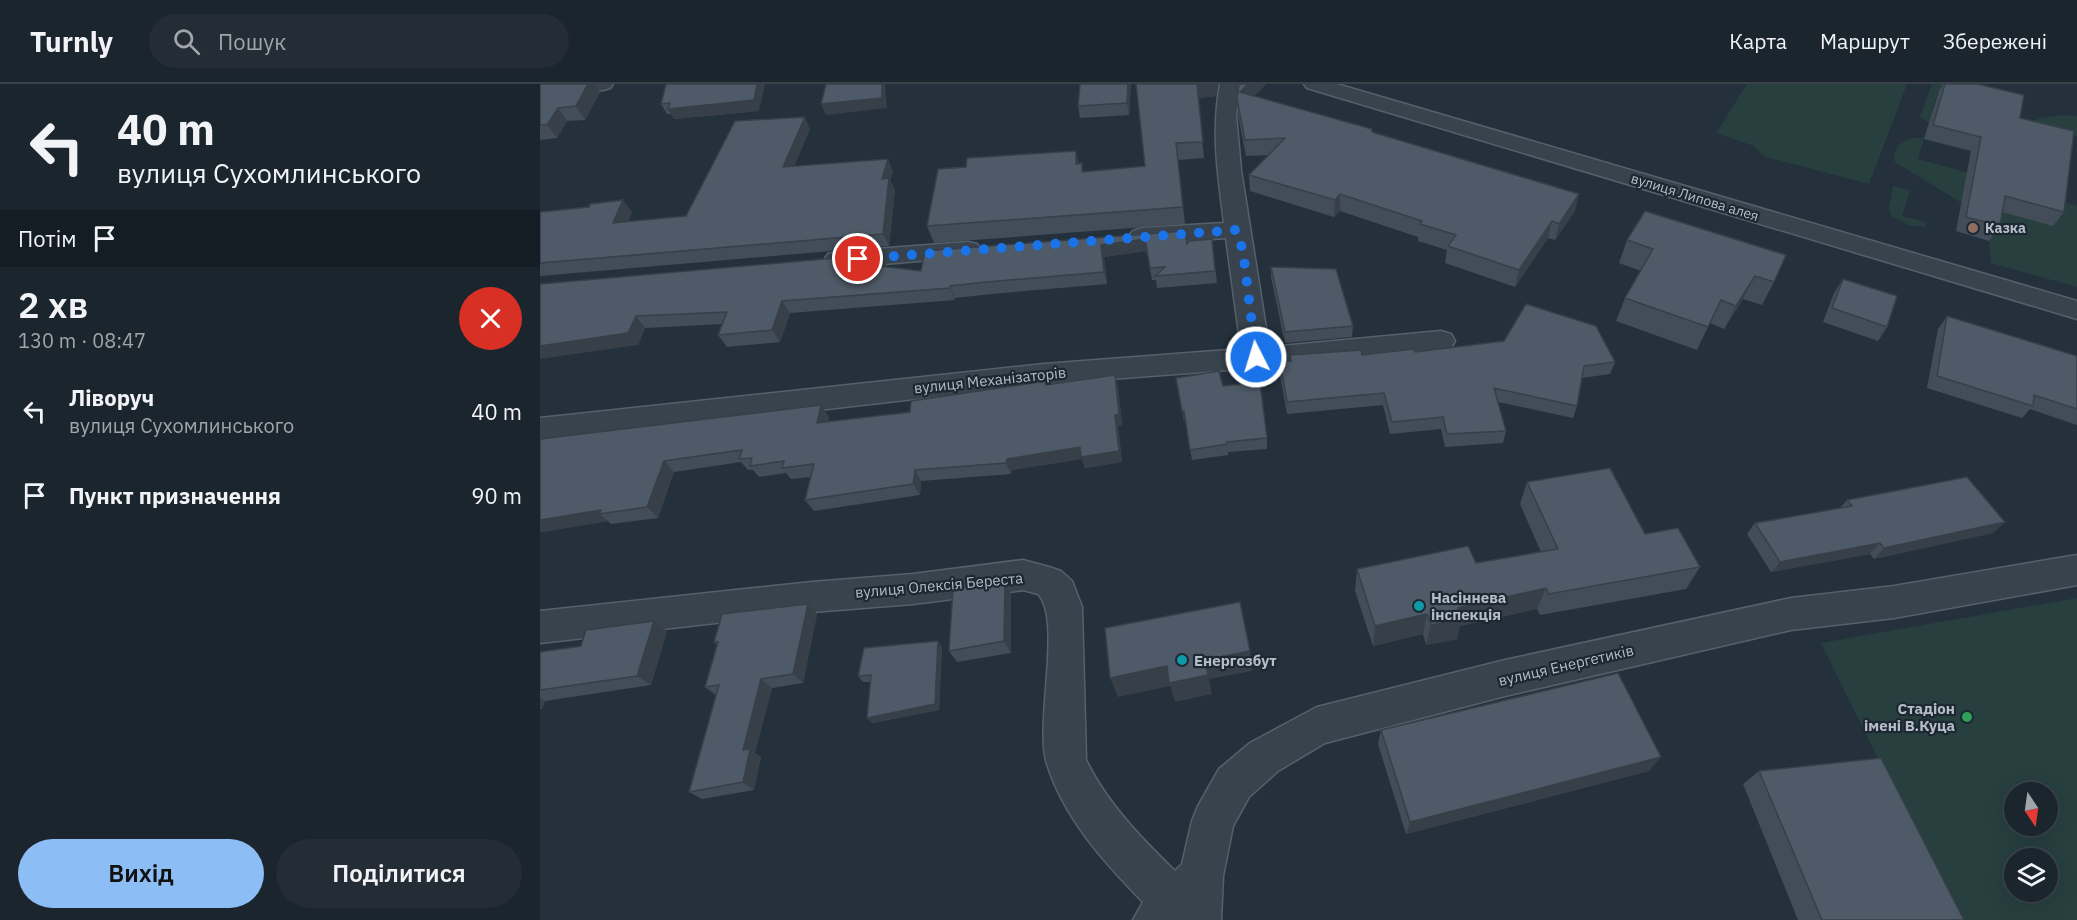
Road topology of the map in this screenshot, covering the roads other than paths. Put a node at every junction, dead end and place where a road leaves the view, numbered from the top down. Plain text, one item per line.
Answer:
1 (603, 84) edge
2 (1230, 84) edge
3 (1314, 84) edge
4 (540, 88) edge
5 (1236, 230) junction
6 (1123, 238) edge
7 (994, 248) edge
8 (818, 262) edge
9 (2077, 310) edge
10 (1441, 341) dead end
11 (1256, 357) junction
12 (540, 430) edge
13 (2077, 570) edge
14 (540, 627) edge
15 (1182, 904) edge

1 - 4 street
2 - 5 street
3 - 9 street, вулиця Липова алея
5 - 6 street
5 - 11 street
7 - 8 street
10 - 11 street, вулиця Механізаторів
11 - 12 street, вулиця Механізаторів
13 - 15 street, вулиця Енергетиків
14 - 15 street, вулиця Олексія Береста

